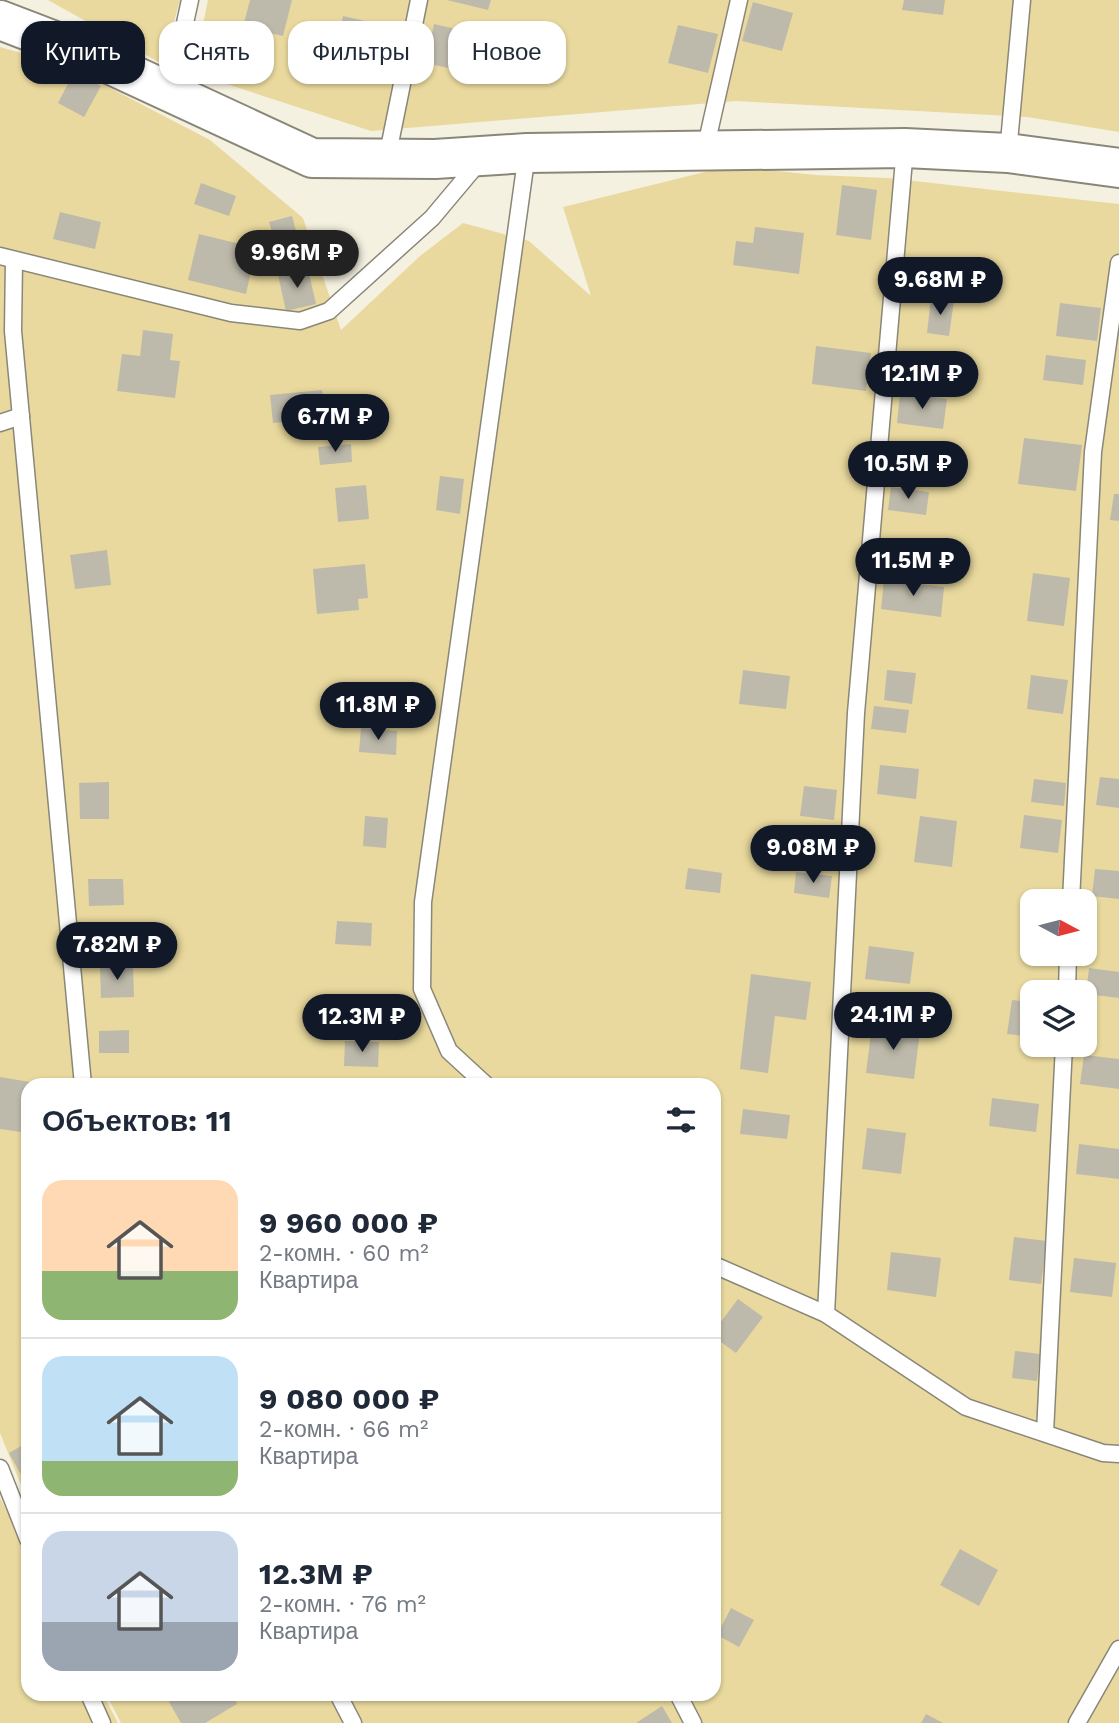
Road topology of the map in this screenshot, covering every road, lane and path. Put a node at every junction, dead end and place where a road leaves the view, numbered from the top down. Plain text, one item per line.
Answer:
1 (190, 0) edge
2 (419, 0) edge
3 (739, 0) edge
4 (1022, 0) edge
5 (0, 20) edge
6 (170, 92) junction
7 (905, 148) junction
8 (705, 150) junction
9 (1008, 152) junction
10 (527, 153) junction
11 (483, 157) junction
12 (387, 158) junction
13 (1119, 168) edge
14 (7, 258) edge
15 (1119, 263) edge
16 (21, 416) junction
17 (0, 423) edge
18 (1072, 889) edge
19 (1063, 1057) edge
20 (82, 1078) edge
21 (478, 1078) edge
22 (721, 1268) edge
23 (825, 1314) junction
24 (1045, 1433) junction
25 (1119, 1454) edge
26 (0, 1468) edge
27 (21, 1521) edge
28 (1119, 1649) edge
29 (92, 1701) edge
30 (342, 1701) edge
31 (682, 1701) edge
32 (102, 1723) edge
33 (353, 1723) edge
34 (693, 1723) edge
35 (1077, 1723) edge

1 - 6 lane
2 - 12 lane
3 - 8 lane
4 - 9 lane
5 - 6 main road
6 - 12 main road
7 - 8 main road
7 - 9 main road
7 - 23 lane
8 - 10 main road
9 - 13 main road
10 - 11 main road
10 - 21 lane
11 - 12 main road
11 - 14 lane
14 - 16 lane
15 - 18 lane
16 - 17 lane
16 - 20 lane
19 - 24 lane
22 - 23 lane
23 - 24 lane
24 - 25 lane
26 - 27 lane
28 - 35 lane
29 - 32 lane
30 - 33 lane
31 - 34 lane

